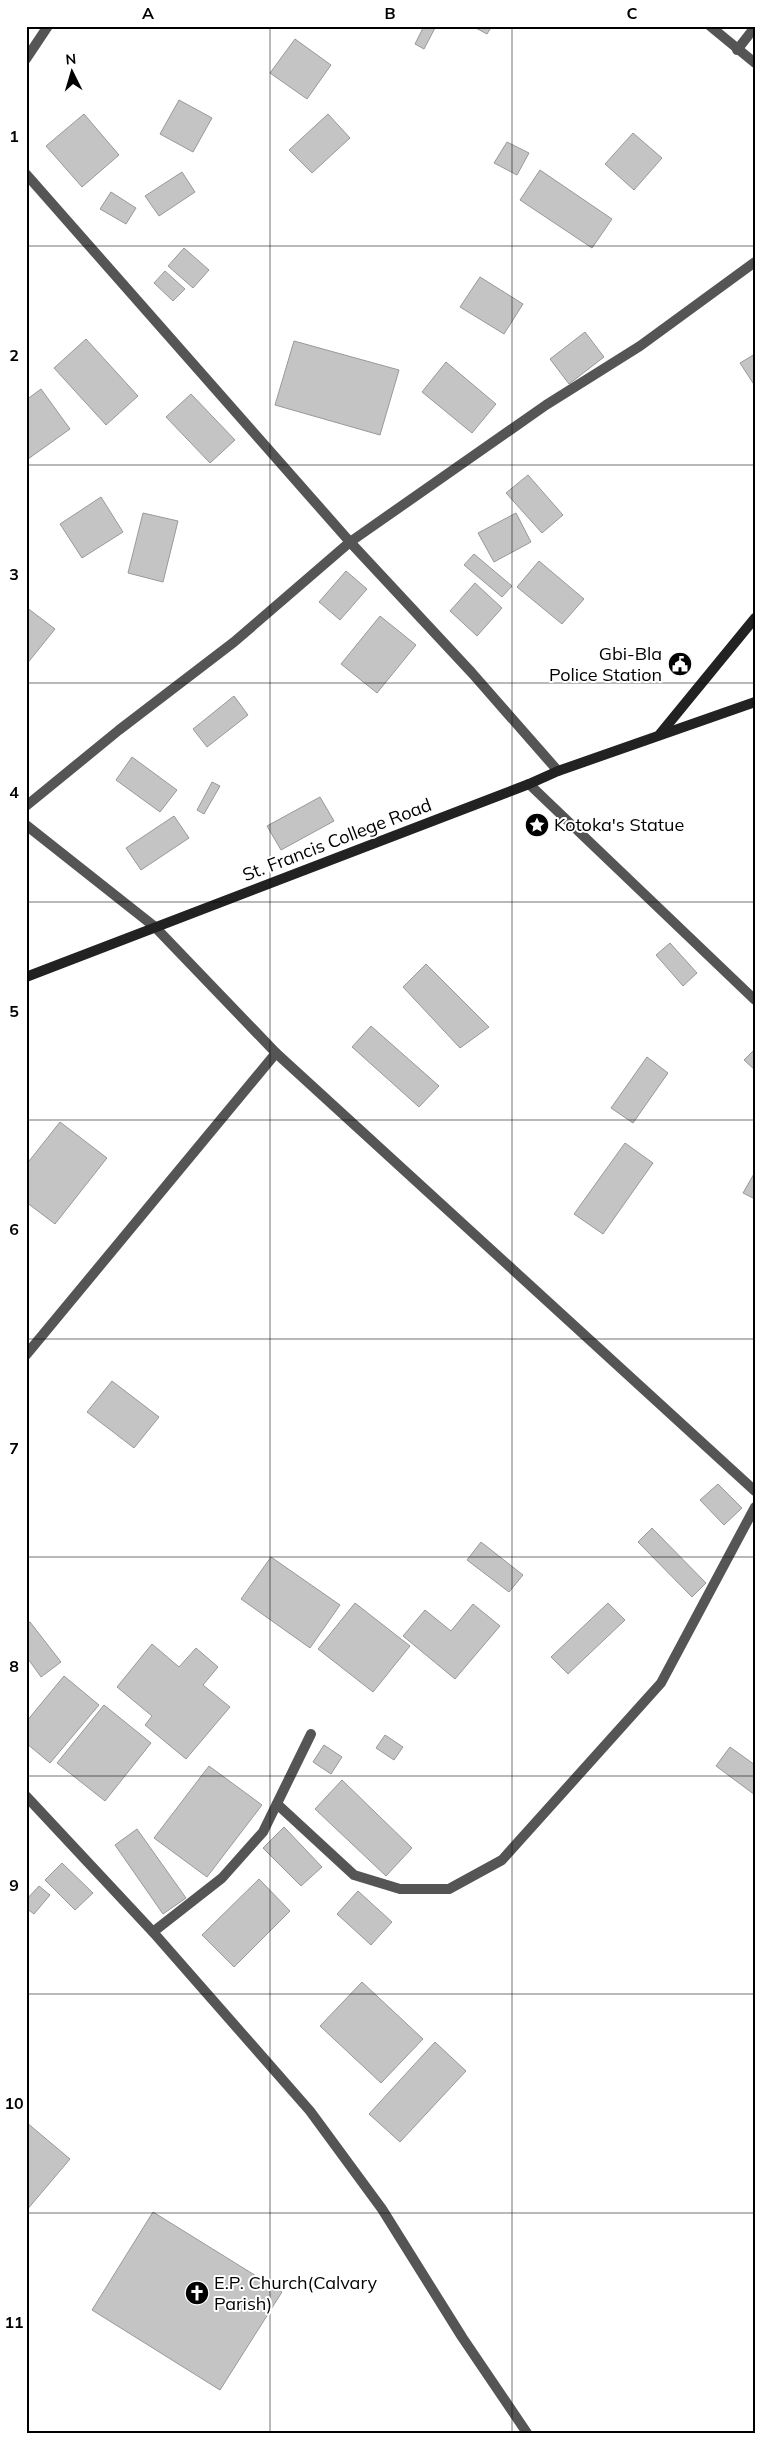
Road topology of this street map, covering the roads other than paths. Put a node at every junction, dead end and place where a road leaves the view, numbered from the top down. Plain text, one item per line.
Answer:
1 (48, 26) edge
2 (710, 26) edge
3 (755, 28) edge
4 (737, 50) junction
5 (26, 60) edge
6 (755, 63) edge
7 (26, 174) edge
8 (755, 262) edge
9 (350, 542) junction
10 (755, 618) edge
11 (755, 702) edge
12 (660, 734) junction
13 (558, 770) junction
14 (529, 784) junction
15 (26, 806) edge
16 (26, 825) edge
17 (155, 927) junction
18 (26, 977) edge
19 (755, 1000) edge
20 (276, 1053) junction
21 (26, 1355) edge
22 (755, 1491) edge
23 (755, 1507) edge
24 (311, 1734) dead end
25 (26, 1796) edge
26 (277, 1804) junction
27 (153, 1932) junction
28 (527, 2433) edge

1 - 5 street
2 - 4 street
3 - 4 street
4 - 6 street
7 - 9 street
8 - 9 street
9 - 13 street
9 - 15 street
10 - 12 main road
11 - 12 main road, St. Francis College Road
12 - 13 main road, St. Francis College Road
13 - 14 main road, St. Francis College Road
14 - 17 main road, St. Francis College Road
14 - 19 street
16 - 17 street
17 - 18 main road, St. Francis College Road
17 - 20 street
20 - 21 street
20 - 22 street
23 - 26 street
24 - 26 street
25 - 27 street
26 - 27 street
27 - 28 street

